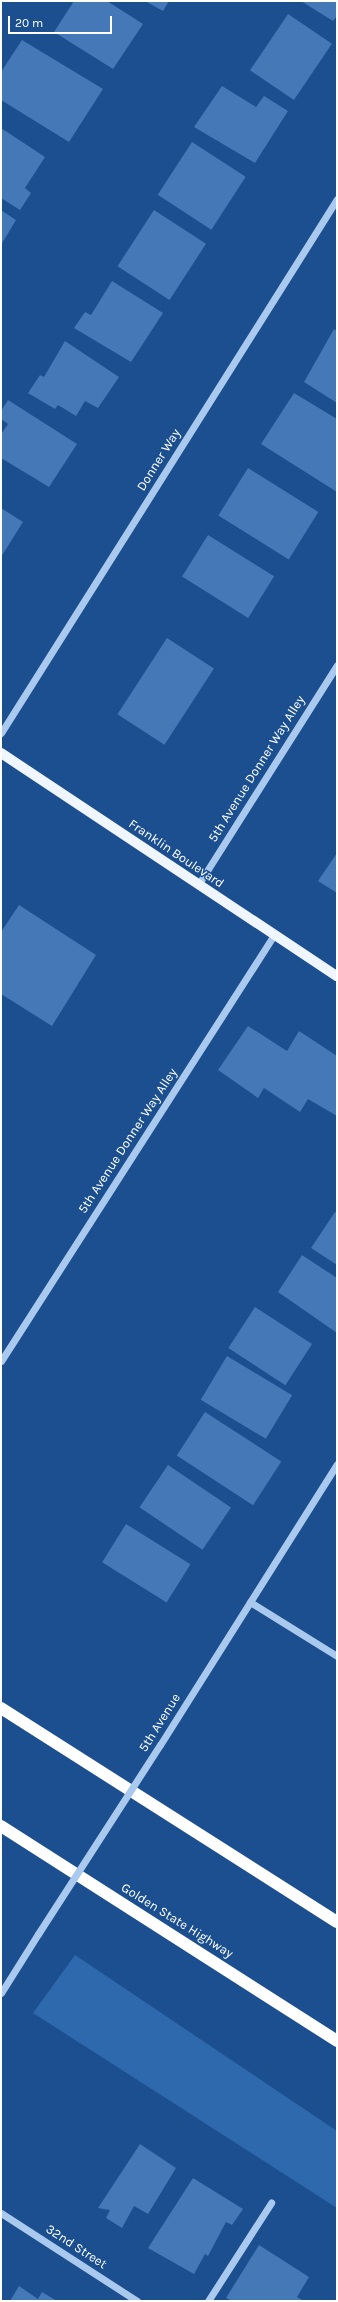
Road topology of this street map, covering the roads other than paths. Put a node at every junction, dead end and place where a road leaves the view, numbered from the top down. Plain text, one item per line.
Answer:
1 (337, 198) edge
2 (337, 665) edge
3 (1, 733) edge
4 (1, 753) edge
5 (198, 885) junction
6 (274, 935) junction
7 (337, 976) edge
8 (1, 1361) edge
9 (337, 1464) edge
10 (250, 1602) junction
11 (337, 1656) edge
12 (1, 1708) edge
13 (1, 1826) edge
14 (252, 1867) junction
15 (337, 1913) edge
16 (337, 1922) edge
17 (1, 1993) edge
18 (337, 2041) edge
19 (271, 2203) dead end
20 (1, 2213) edge
21 (137, 2301) edge
22 (208, 2301) edge

1 - 3 street, Donner Way
2 - 5 street, 5th Avenue Donner Way Alley
4 - 5 main road, Franklin Boulevard
5 - 6 main road, Franklin Boulevard
6 - 7 main road, Franklin Boulevard
6 - 8 street, 5th Avenue Donner Way Alley
9 - 10 street, 5th Avenue
10 - 11 street
10 - 17 street, 5th Avenue, bridge
12 - 14 highway
13 - 18 highway, Golden State Highway
14 - 15 highway
14 - 16 highway
19 - 22 street
20 - 21 street, 32nd Street

